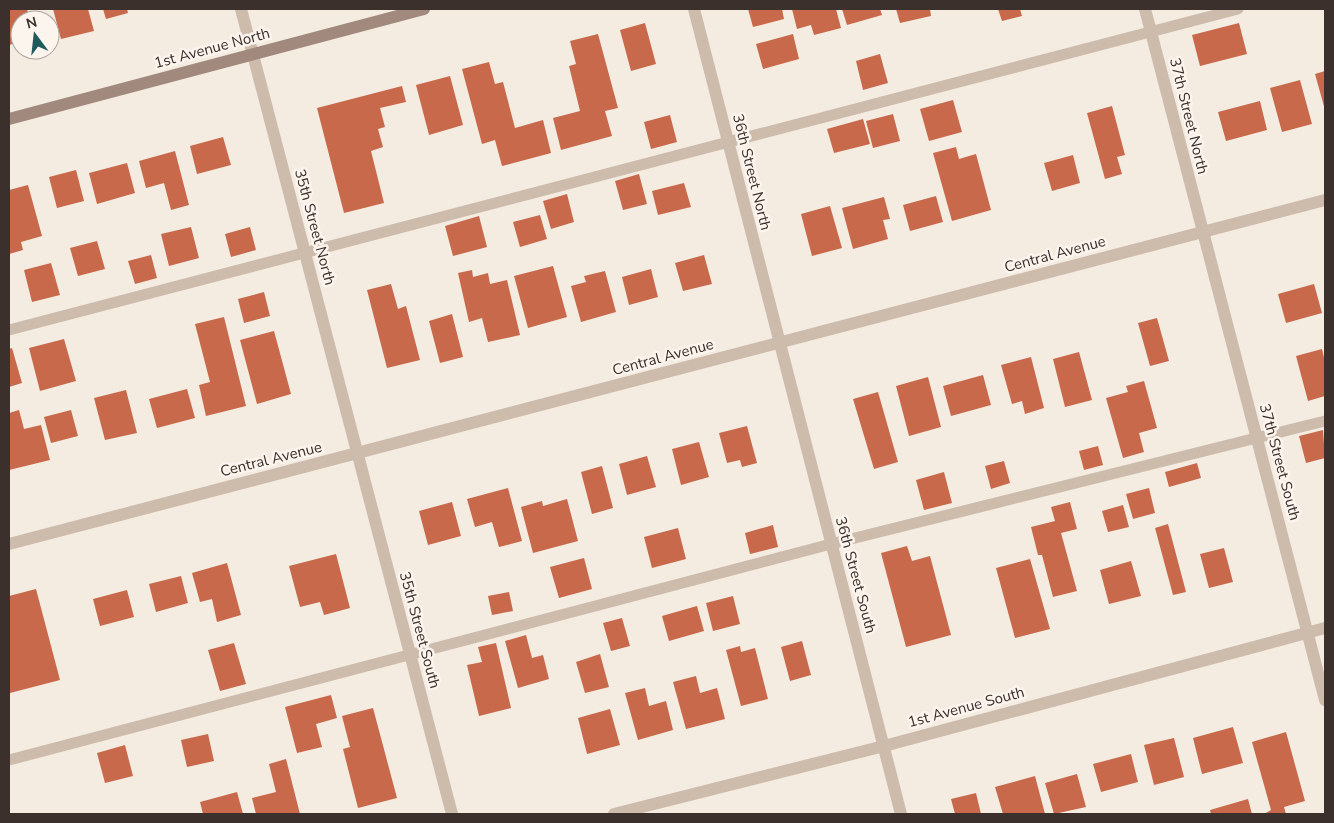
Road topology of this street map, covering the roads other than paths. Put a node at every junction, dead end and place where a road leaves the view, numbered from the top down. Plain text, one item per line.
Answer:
1 (241, 9) edge
2 (424, 9) edge
3 (694, 9) edge
4 (1145, 9) edge
5 (1238, 9) edge
6 (1151, 32) junction
7 (253, 54) junction
8 (9, 119) edge
9 (728, 142) junction
10 (1325, 200) edge
11 (1202, 232) junction
12 (304, 252) junction
13 (9, 330) edge
14 (779, 343) junction
15 (1325, 420) edge
16 (1257, 438) junction
17 (357, 454) junction
18 (9, 544) edge
19 (831, 544) junction
20 (1325, 628) edge
21 (1308, 633) junction
22 (410, 656) junction
23 (1325, 700) edge
24 (884, 746) junction
25 (9, 760) edge
26 (452, 814) edge
27 (614, 814) edge
28 (901, 814) edge

1 - 7 street, 35th Street North
2 - 7 main road, 1st Avenue North
3 - 9 street, 36th Street North
4 - 6 street, 37th Street North
5 - 6 lane
6 - 9 lane
6 - 11 street, 37th Street North
7 - 8 main road, 1st Avenue North
7 - 12 street, 35th Street North
9 - 12 lane
9 - 14 street, 36th Street North
10 - 11 street, Central Avenue
11 - 14 street, Central Avenue
11 - 16 street, 37th Street South
12 - 13 lane
12 - 17 street, 35th Street North
14 - 17 street, Central Avenue
14 - 19 street, 36th Street South
15 - 16 lane
16 - 19 lane
16 - 21 street, 37th Street South
17 - 18 street, Central Avenue
17 - 22 street, 35th Street South
19 - 22 lane
19 - 24 street, 36th Street South
20 - 21 street, 1st Avenue South
21 - 23 street, 37th Street South
21 - 24 street, 1st Avenue South
22 - 25 lane
22 - 26 street, 35th Street South
24 - 27 street, 1st Avenue South
24 - 28 street, 36th Street South

